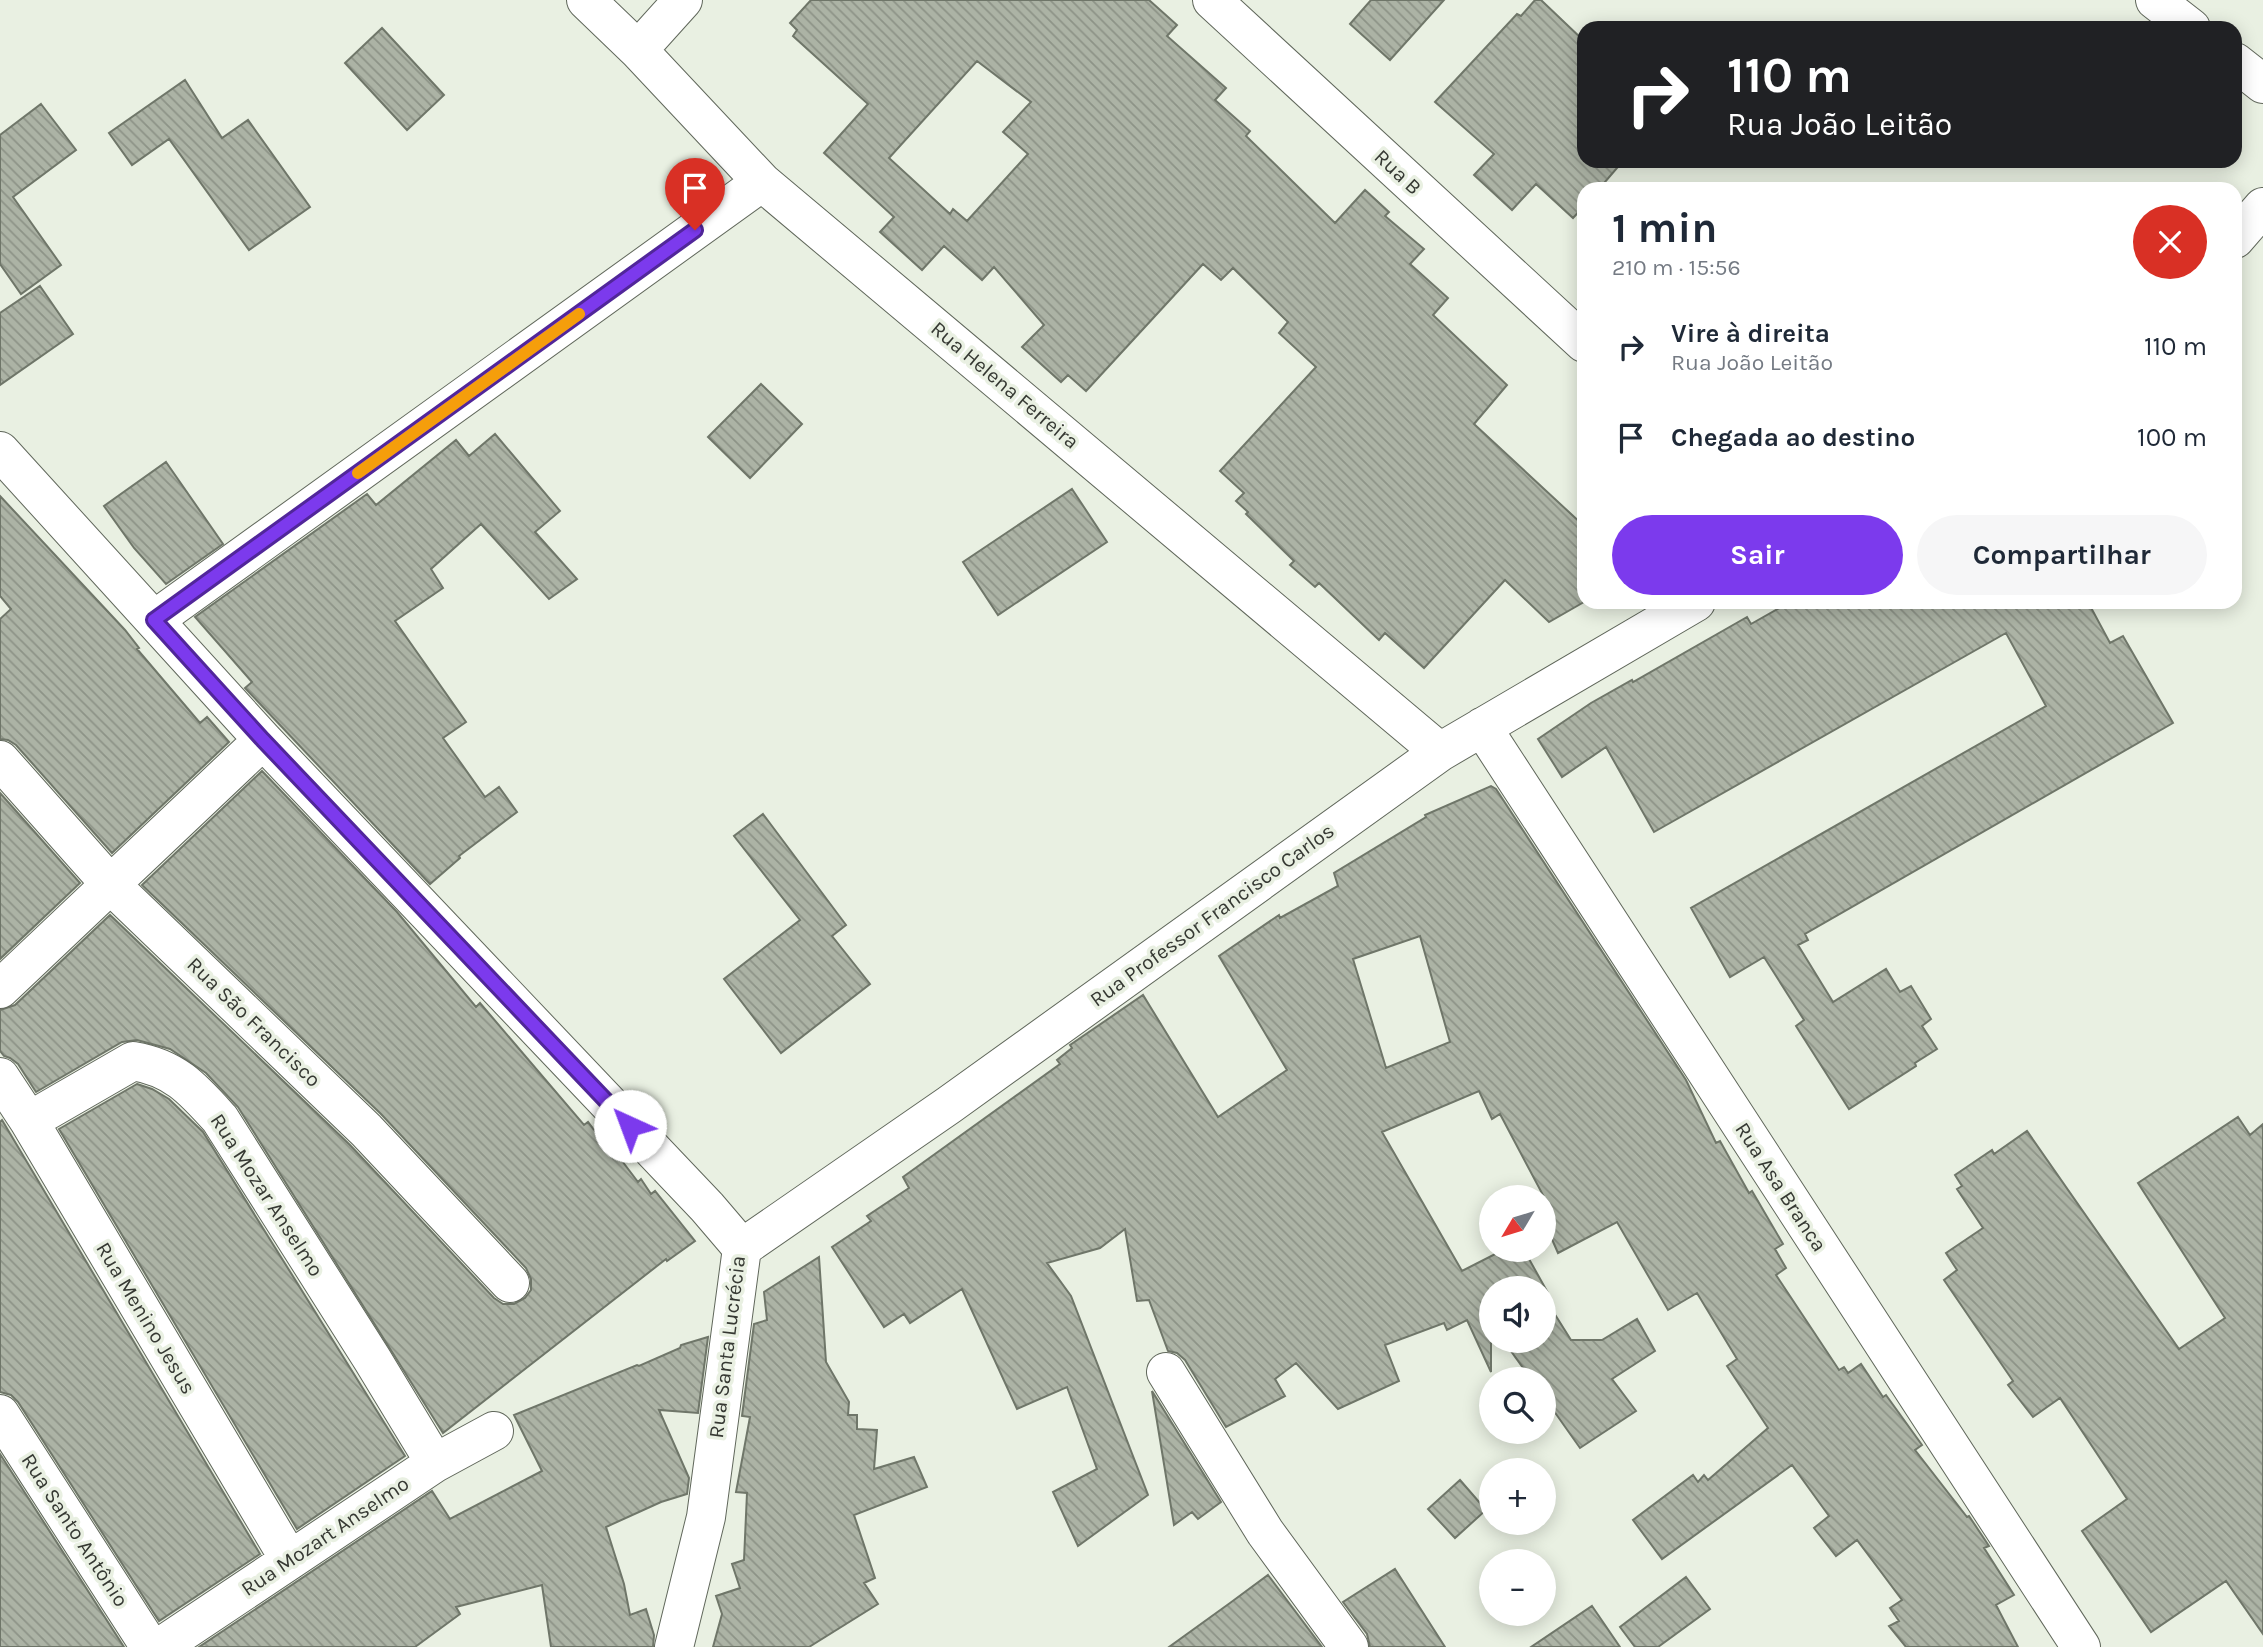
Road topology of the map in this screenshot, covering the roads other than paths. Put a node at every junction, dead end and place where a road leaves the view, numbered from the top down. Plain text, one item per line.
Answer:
1 (586, 0) edge
2 (683, 0) edge
3 (1212, 0) edge
4 (2155, 0) edge
5 (2183, 21) edge
6 (638, 50) junction
7 (2242, 68) edge
8 (2263, 84) edge
9 (762, 182) junction
10 (2263, 207) edge
11 (2242, 231) edge
12 (1577, 337) edge
13 (5, 464) edge
14 (1684, 609) edge
15 (154, 620) junction
16 (1482, 727) junction
17 (263, 740) junction
18 (1440, 752) junction
19 (0, 760) edge
20 (111, 884) junction
21 (0, 989) edge
22 (0, 1077) edge
23 (29, 1121) junction
24 (741, 1248) junction
25 (510, 1283) dead end
26 (1166, 1372) dead end
27 (0, 1414) edge
28 (494, 1431) dead end
29 (435, 1463) junction
30 (289, 1559) junction
31 (150, 1647) edge
32 (160, 1647) edge
33 (674, 1647) edge
34 (1349, 1647) edge
35 (2081, 1647) edge

1 - 6 street, Rua Helena Ferreira
2 - 6 street
3 - 12 street, Rua B
4 - 5 street
6 - 9 street, Rua Helena Ferreira
7 - 8 street
9 - 15 street
9 - 18 street, Rua Helena Ferreira
10 - 11 street
13 - 15 street, Rua Santa Lucrécia
14 - 16 street, Rua Professor Francisco Carlos
15 - 17 street, Rua Santa Lucrécia
16 - 18 street, Rua Professor Francisco Carlos
16 - 35 street, Rua Asa Branca
17 - 20 street
17 - 24 street, Rua Santa Lucrécia
18 - 24 street, Rua Professor Francisco Carlos
19 - 20 street, Rua São Francisco
20 - 21 street
20 - 25 street, Rua São Francisco
22 - 23 street, Rua Menino Jesus
23 - 29 street, Rua Mozar Anselmo
23 - 30 street, Rua Menino Jesus
24 - 33 street, Rua Santa Lucrécia
26 - 34 street
27 - 31 street, Rua Santo Antônio
28 - 29 street, Rua Mozart Anselmo
29 - 30 street, Rua Mozart Anselmo
30 - 32 street, Rua Mozart Anselmo

